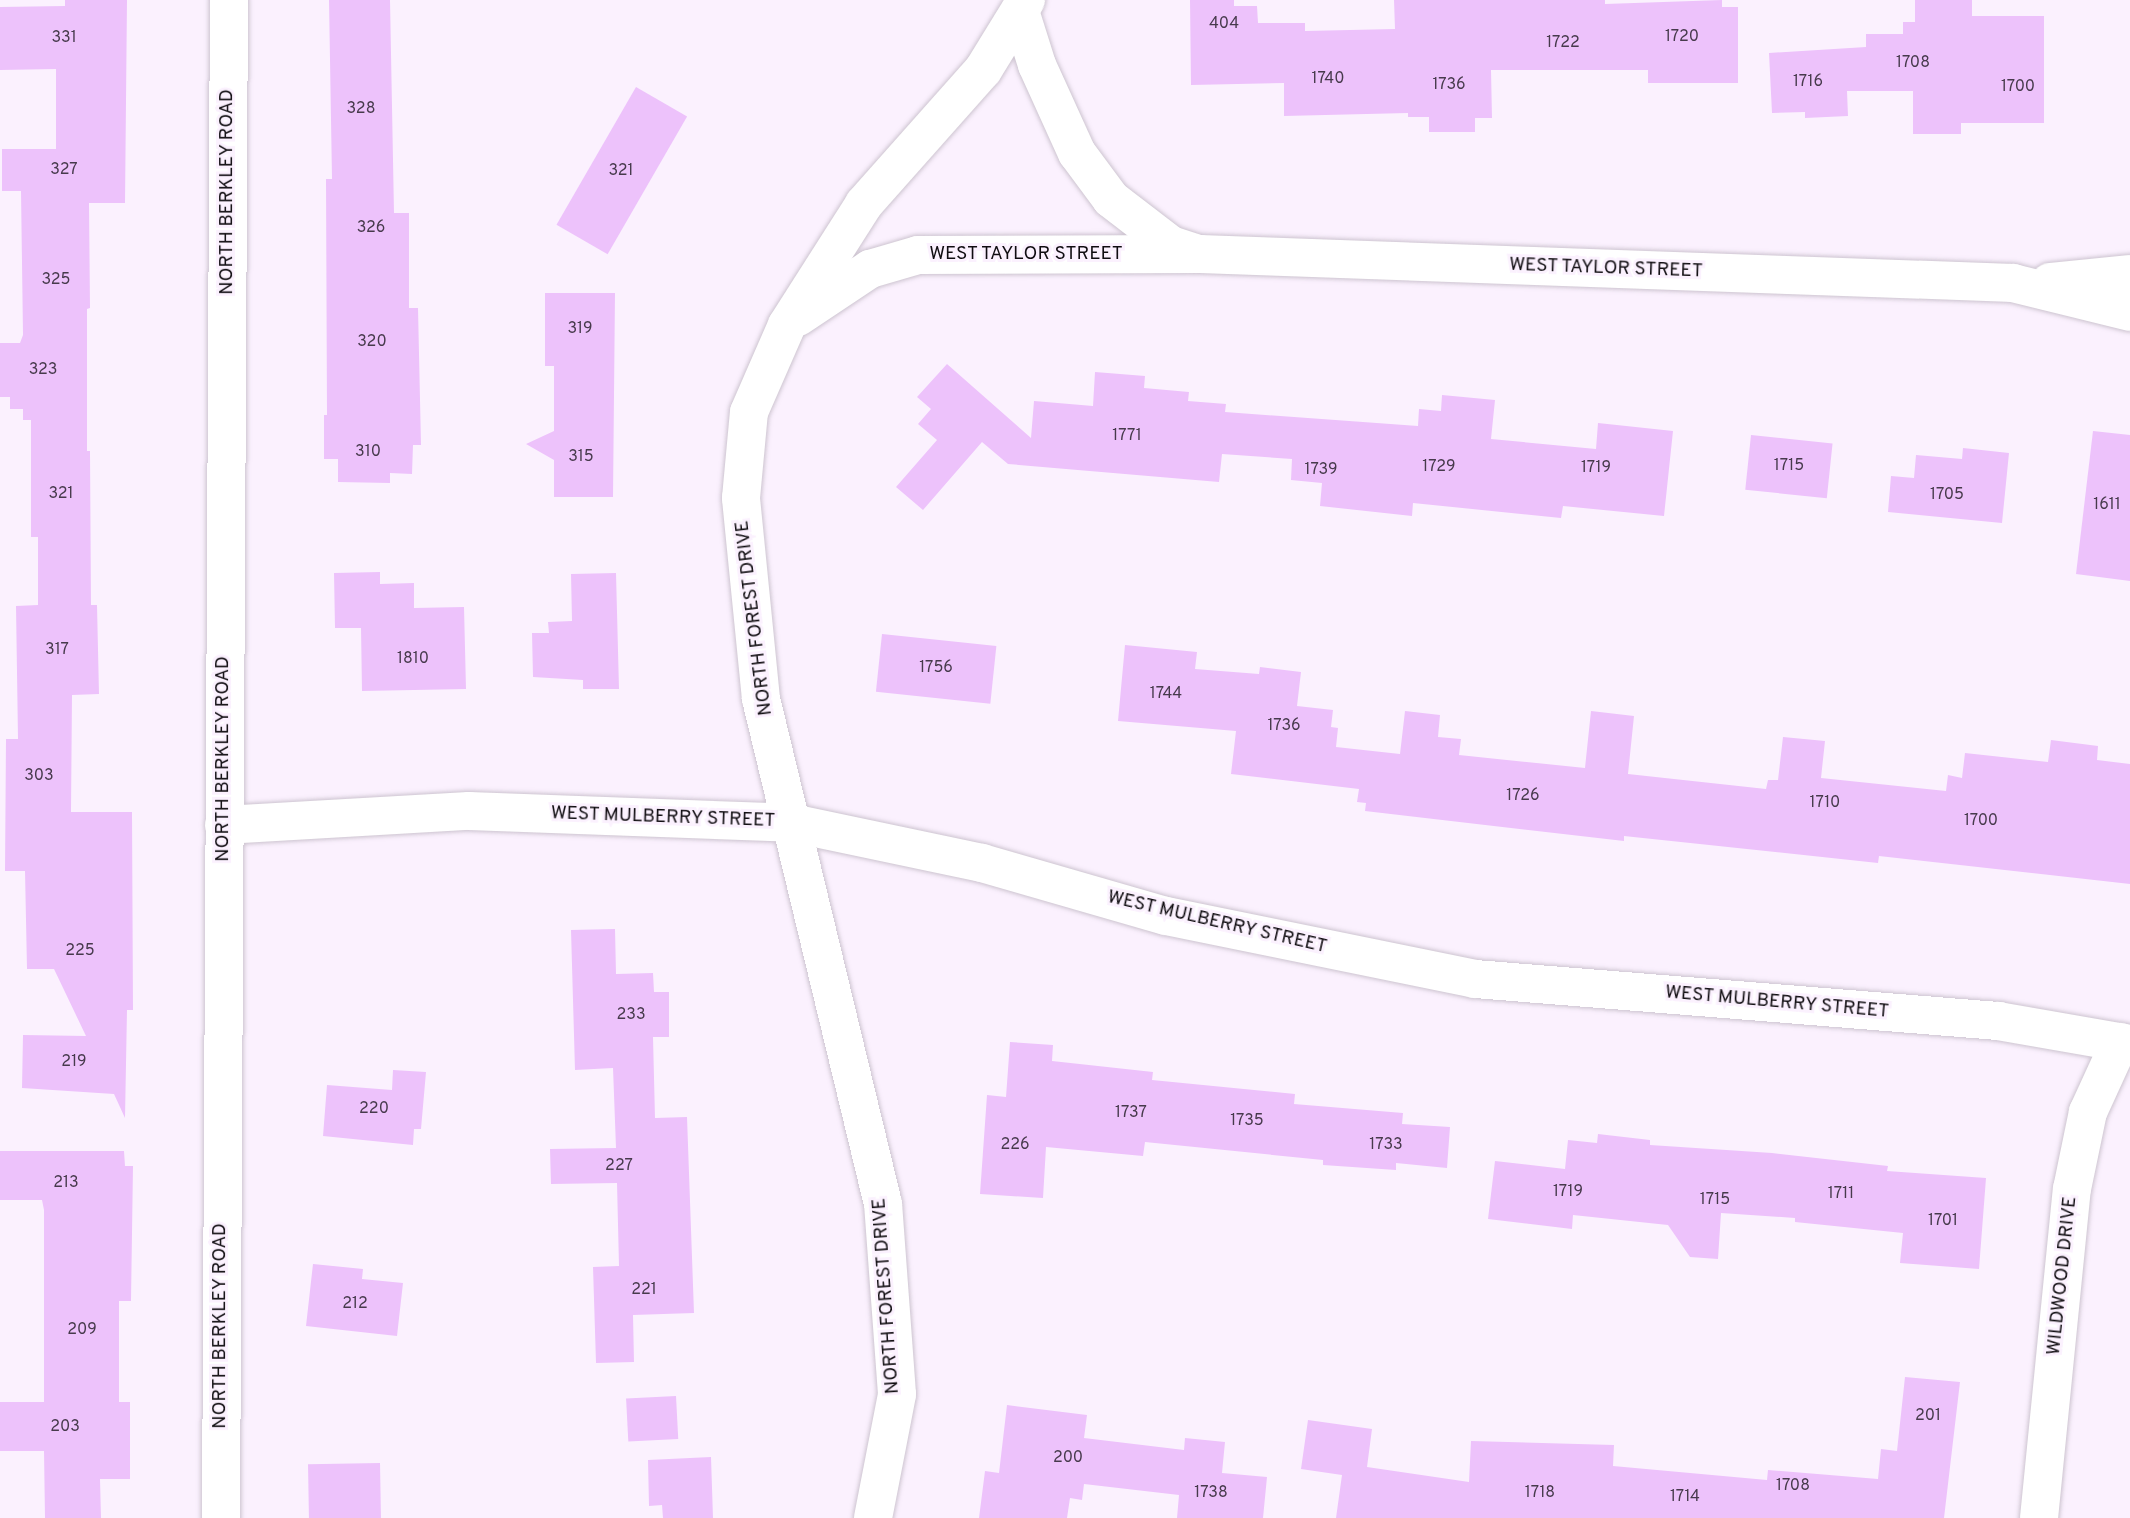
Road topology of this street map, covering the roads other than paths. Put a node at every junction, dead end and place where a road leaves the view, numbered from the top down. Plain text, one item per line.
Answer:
1 (229, 0) edge
2 (1023, 6) edge
3 (1200, 254) junction
4 (2130, 274) edge
5 (2013, 283) junction
6 (2130, 312) edge
7 (787, 325) junction
8 (792, 823) junction
9 (224, 825) junction
10 (2125, 1043) edge
11 (221, 1518) edge
12 (873, 1518) edge
13 (2039, 1518) edge

1 - 9 street, NORTH BERKLEY ROAD
2 - 3 street, WEST TAYLOR STREET
2 - 7 street, NORTH FOREST DRIVE
3 - 5 street, WEST TAYLOR STREET
3 - 7 street, WEST TAYLOR STREET
4 - 5 street, WEST TAYLOR STREET
5 - 6 street, WEST TAYLOR STREET
7 - 8 street, NORTH FOREST DRIVE
8 - 9 street, WEST MULBERRY STREET
8 - 10 street, WEST MULBERRY STREET
8 - 12 street, NORTH FOREST DRIVE
9 - 11 street, NORTH BERKLEY ROAD
10 - 13 street, WILDWOOD DRIVE

